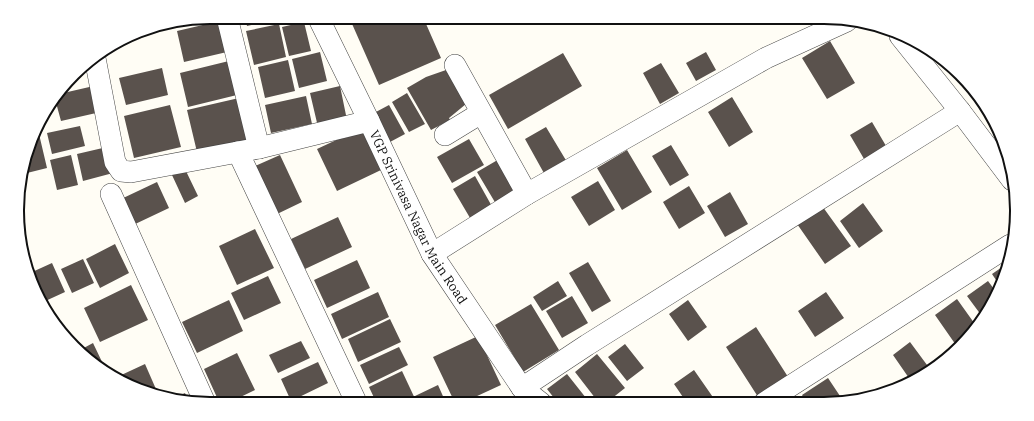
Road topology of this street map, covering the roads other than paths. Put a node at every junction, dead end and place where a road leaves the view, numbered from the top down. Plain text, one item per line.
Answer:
1 (229, 24) edge
2 (322, 24) edge
3 (839, 25) edge
4 (905, 43) edge
5 (96, 64) edge
6 (455, 65) dead end
7 (960, 111) junction
8 (481, 113) junction
9 (370, 121) junction
10 (444, 135) dead end
11 (259, 148) junction
12 (238, 152) junction
13 (1006, 171) edge
14 (111, 194) dead end
15 (527, 194) junction
16 (1006, 248) edge
17 (432, 254) junction
18 (522, 388) junction
19 (202, 397) edge
20 (354, 397) edge
21 (533, 397) edge
22 (772, 397) edge

1 - 11 street
2 - 9 street, VGP Srinivasa Nagar Main Road
3 - 15 street
4 - 7 street
5 - 12 street
6 - 8 street
7 - 13 street
7 - 18 street
8 - 10 street
8 - 15 street
9 - 11 street
9 - 17 street, VGP Srinivasa Nagar Main Road
11 - 12 street
12 - 20 street
14 - 19 street
15 - 17 street
16 - 22 street
17 - 18 street, VGP Srinivasa Nagar Main Road
18 - 21 street, VGP Srinivasa Nagar Main Road

